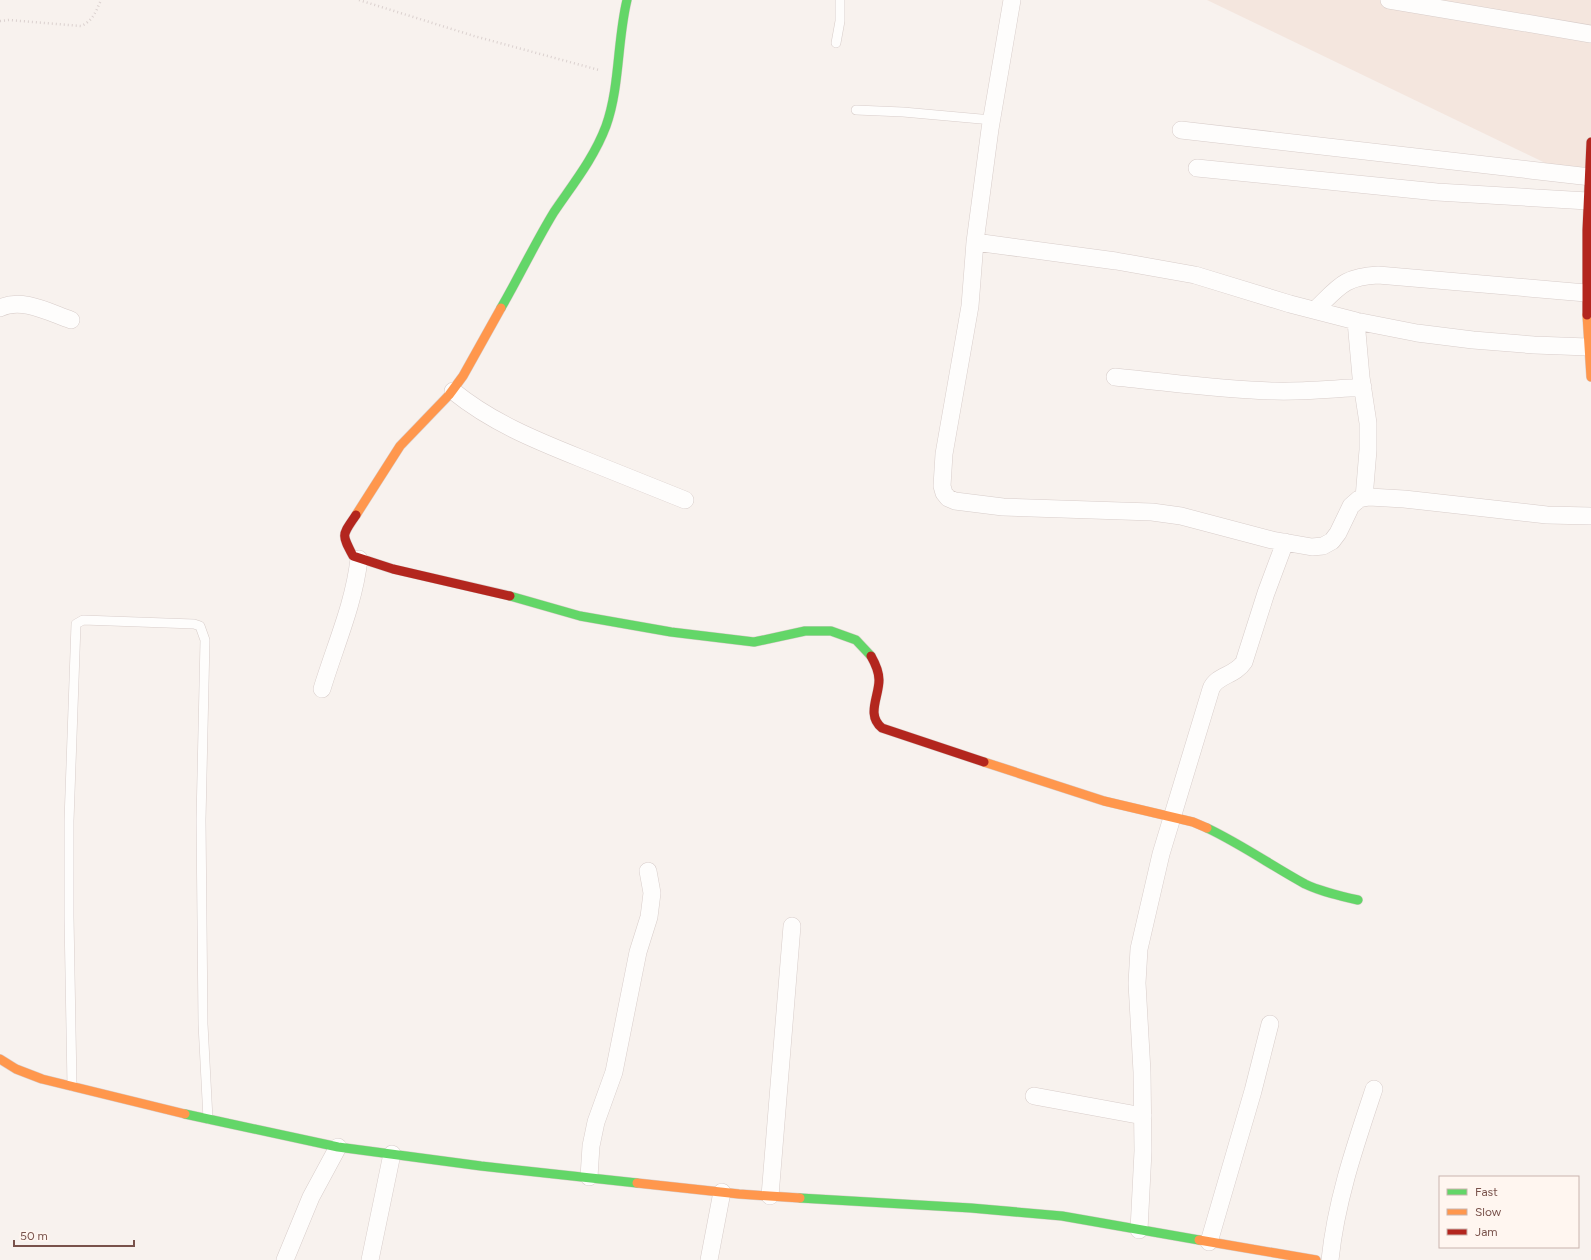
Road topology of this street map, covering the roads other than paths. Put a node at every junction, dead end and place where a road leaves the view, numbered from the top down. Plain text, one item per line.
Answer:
1 (627, 0) edge
2 (840, 0) edge
3 (1012, 0) edge
4 (1389, 0) edge
5 (1591, 34) edge
6 (836, 43) dead end
7 (856, 110) dead end
8 (992, 120) junction
9 (1181, 130) dead end
10 (1591, 142) edge
11 (1197, 168) dead end
12 (1590, 176) edge
13 (1588, 201) junction
14 (975, 242) junction
15 (1586, 293) junction
16 (0, 308) edge
17 (1315, 310) junction
18 (71, 320) dead end
19 (1356, 321) junction
20 (1588, 347) junction
21 (1115, 377) dead end
22 (1591, 377) edge
23 (1363, 387) junction
24 (453, 391) junction
25 (1364, 498) junction
26 (685, 500) dead end
27 (1591, 516) edge
28 (1285, 542) junction
29 (359, 559) junction
30 (322, 689) dead end
31 (1173, 816) junction
32 (648, 871) dead end
33 (1358, 900) dead end
34 (792, 926) dead end
35 (1270, 1024) dead end
36 (0, 1059) edge
37 (72, 1086) junction
38 (1374, 1089) dead end
39 (1034, 1096) dead end
40 (1143, 1116) junction
41 (208, 1120) junction
42 (338, 1147) junction
43 (392, 1154) junction
44 (589, 1177) junction
45 (722, 1192) junction
46 (770, 1196) junction
47 (1139, 1230) junction
48 (1209, 1242) junction
49 (285, 1260) edge
50 (370, 1260) edge
51 (709, 1260) edge
52 (1316, 1260) edge
53 (1330, 1260) edge

1 - 24 main road
2 - 6 lane
3 - 8 street
4 - 5 street
7 - 8 lane
8 - 14 street
9 - 12 street
10 - 12 main road
11 - 13 street
12 - 13 main road
13 - 15 main road
14 - 17 street
14 - 28 street
15 - 17 street
15 - 20 main road
16 - 18 street
17 - 19 street
19 - 20 street
19 - 23 street
20 - 22 main road
21 - 23 street
23 - 25 street
24 - 26 street
24 - 29 main road
25 - 27 street
25 - 28 street
28 - 31 street
29 - 30 street
29 - 31 main road
31 - 33 main road
31 - 40 street
32 - 44 street
34 - 46 street
35 - 48 street
36 - 37 main road
37 - 41 main road
37 - 41 lane
38 - 53 street
39 - 40 street
40 - 47 street
41 - 42 main road
42 - 43 main road
42 - 49 street
43 - 44 main road
43 - 50 street
44 - 45 main road
45 - 46 main road
45 - 51 street
46 - 47 main road
47 - 48 main road
48 - 52 main road

